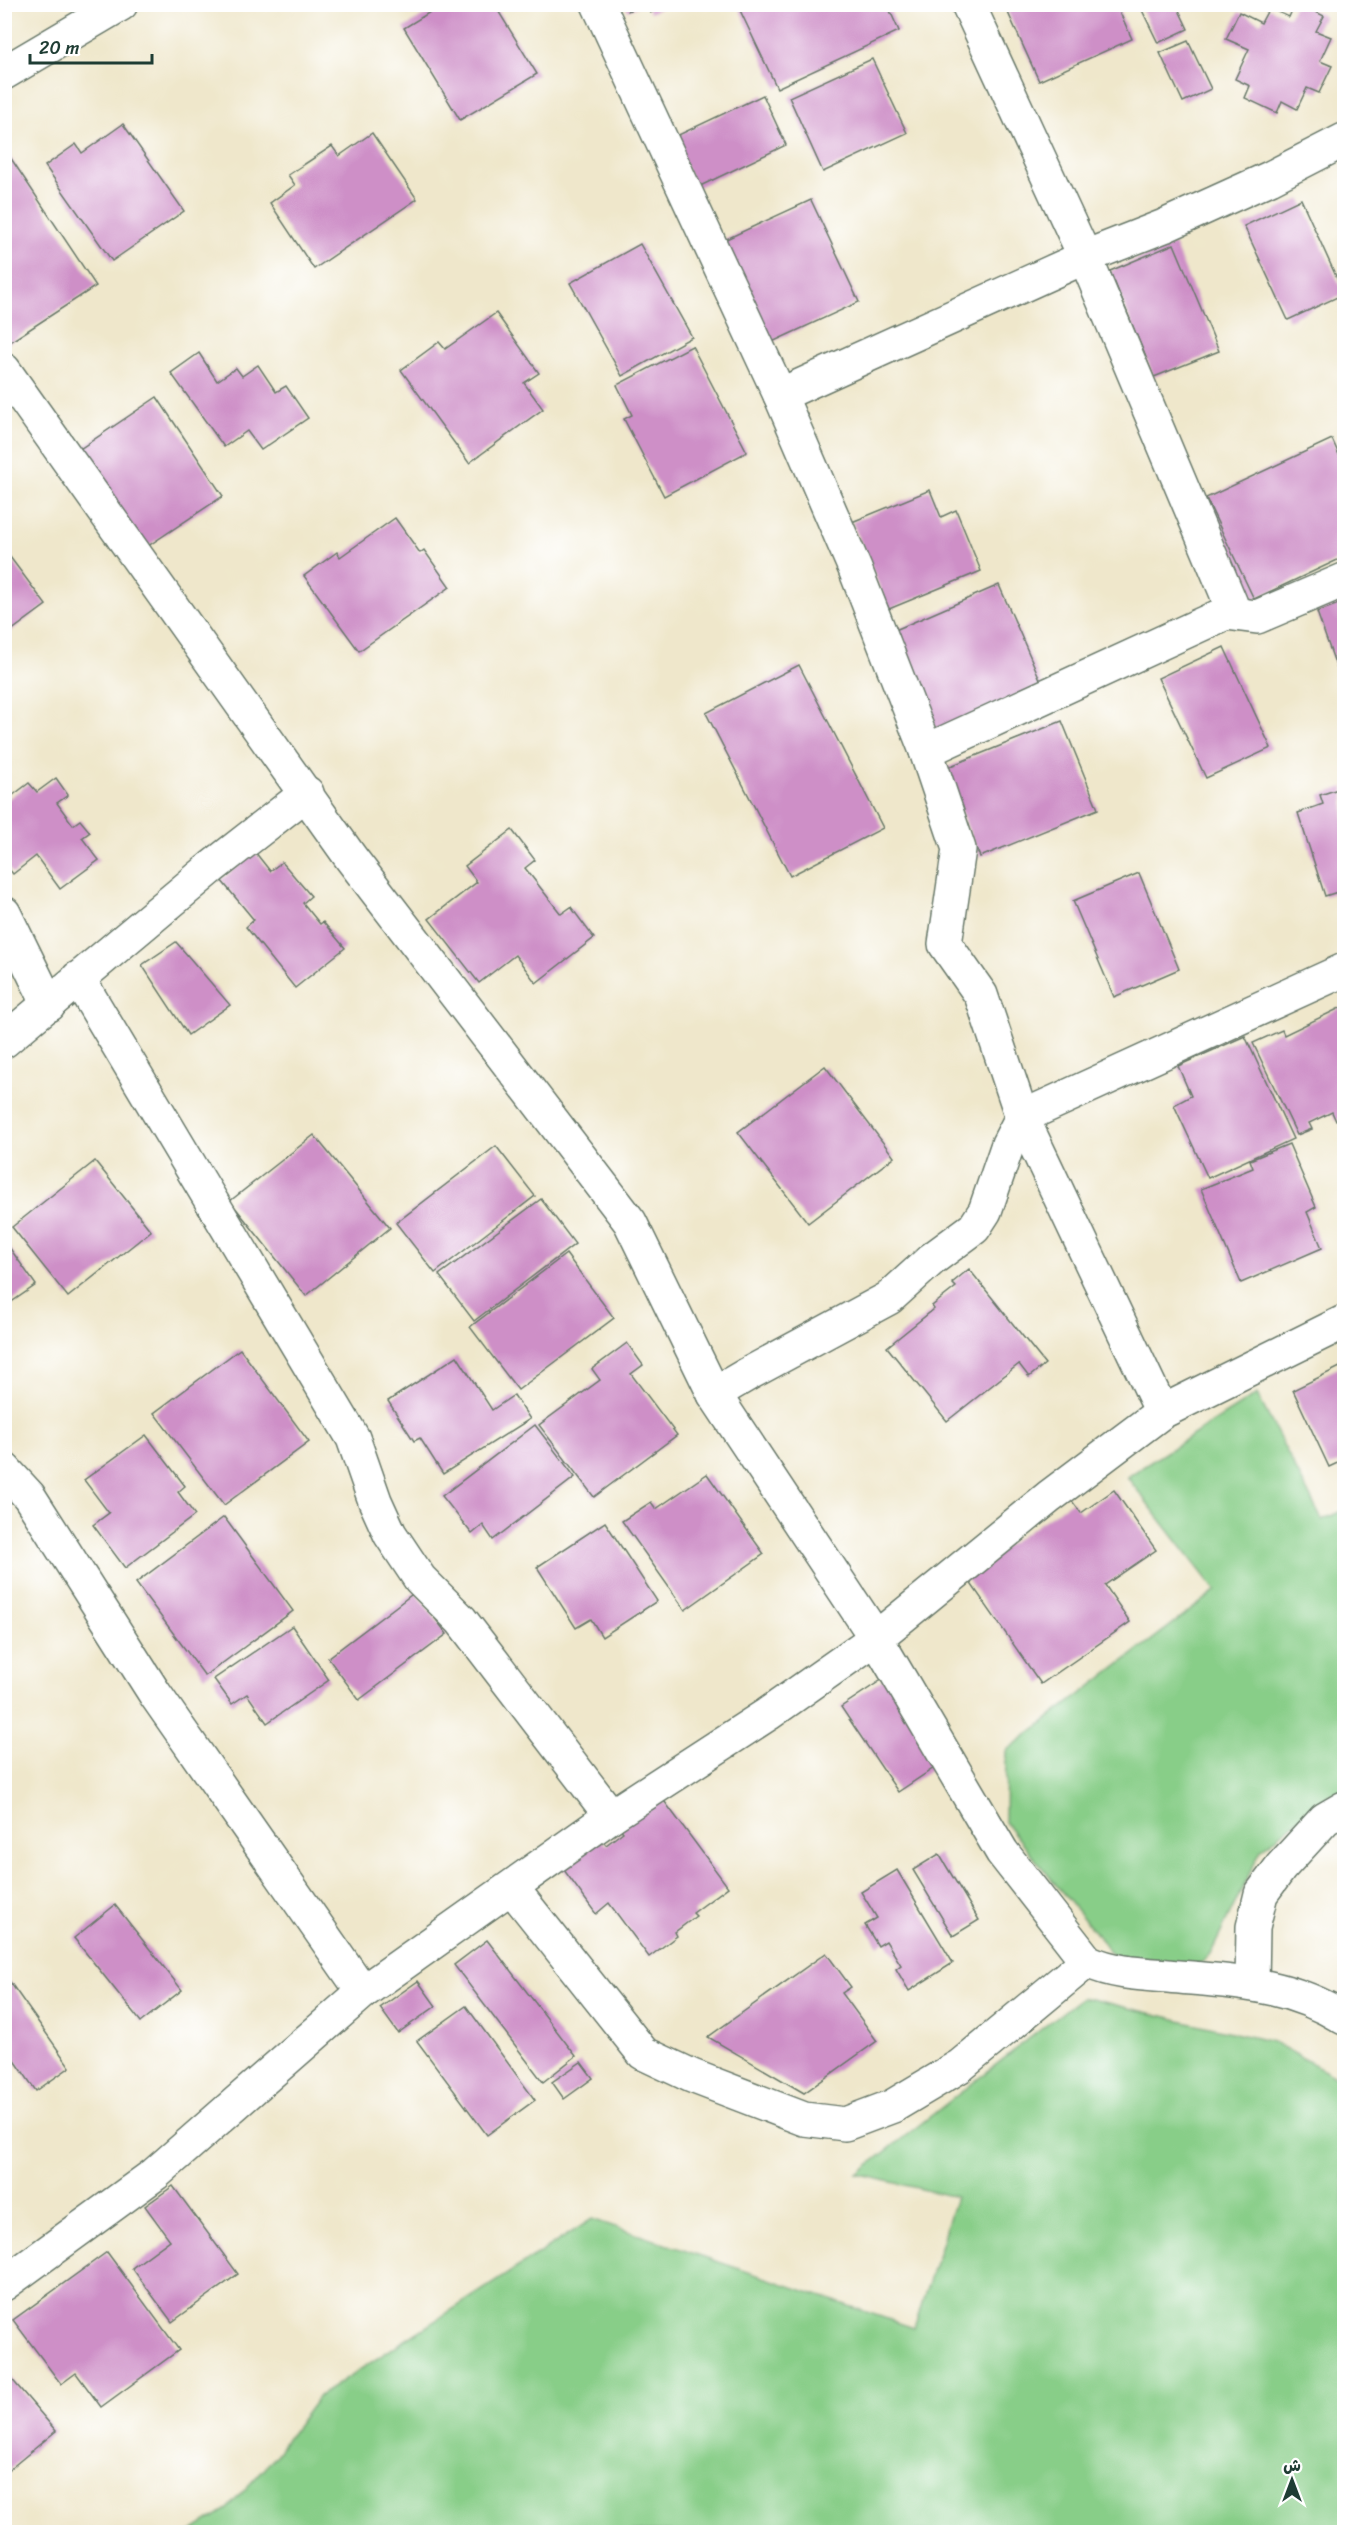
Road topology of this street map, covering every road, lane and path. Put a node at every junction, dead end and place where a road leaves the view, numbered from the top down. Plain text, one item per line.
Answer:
1 (121, 4) edge
2 (598, 4) edge
3 (968, 4) edge
4 (4, 73) edge
5 (1344, 140) edge
6 (1085, 257) junction
7 (4, 370) edge
8 (780, 395) junction
9 (1344, 580) edge
10 (1226, 613) junction
11 (926, 752) junction
12 (307, 793) junction
13 (4, 913) edge
14 (1344, 970) edge
15 (78, 978) junction
16 (49, 1005) junction
17 (4, 1041) edge
18 (1022, 1117) junction
19 (1344, 1322) edge
20 (714, 1394) junction
21 (1162, 1412) junction
22 (4, 1469) edge
23 (876, 1638) junction
24 (1344, 1808) edge
25 (611, 1816) junction
26 (512, 1888) junction
27 (1087, 1961) junction
28 (1252, 1984) junction
29 (363, 1992) junction
30 (1344, 2018) edge
31 (4, 2284) edge

1 - 4 street
2 - 8 street
3 - 6 street
5 - 6 street
6 - 8 street
6 - 10 street
7 - 12 street
8 - 11 street
9 - 10 street
10 - 11 street
11 - 18 street
12 - 15 street
12 - 20 street
13 - 16 street
14 - 18 street
15 - 16 street
15 - 25 street
16 - 17 street
18 - 20 street
18 - 21 street
19 - 21 street
20 - 23 street
21 - 23 street
22 - 29 street
23 - 25 street
23 - 27 street
24 - 28 street
25 - 26 street
26 - 27 street
26 - 29 street
27 - 28 street
28 - 30 street
29 - 31 street

